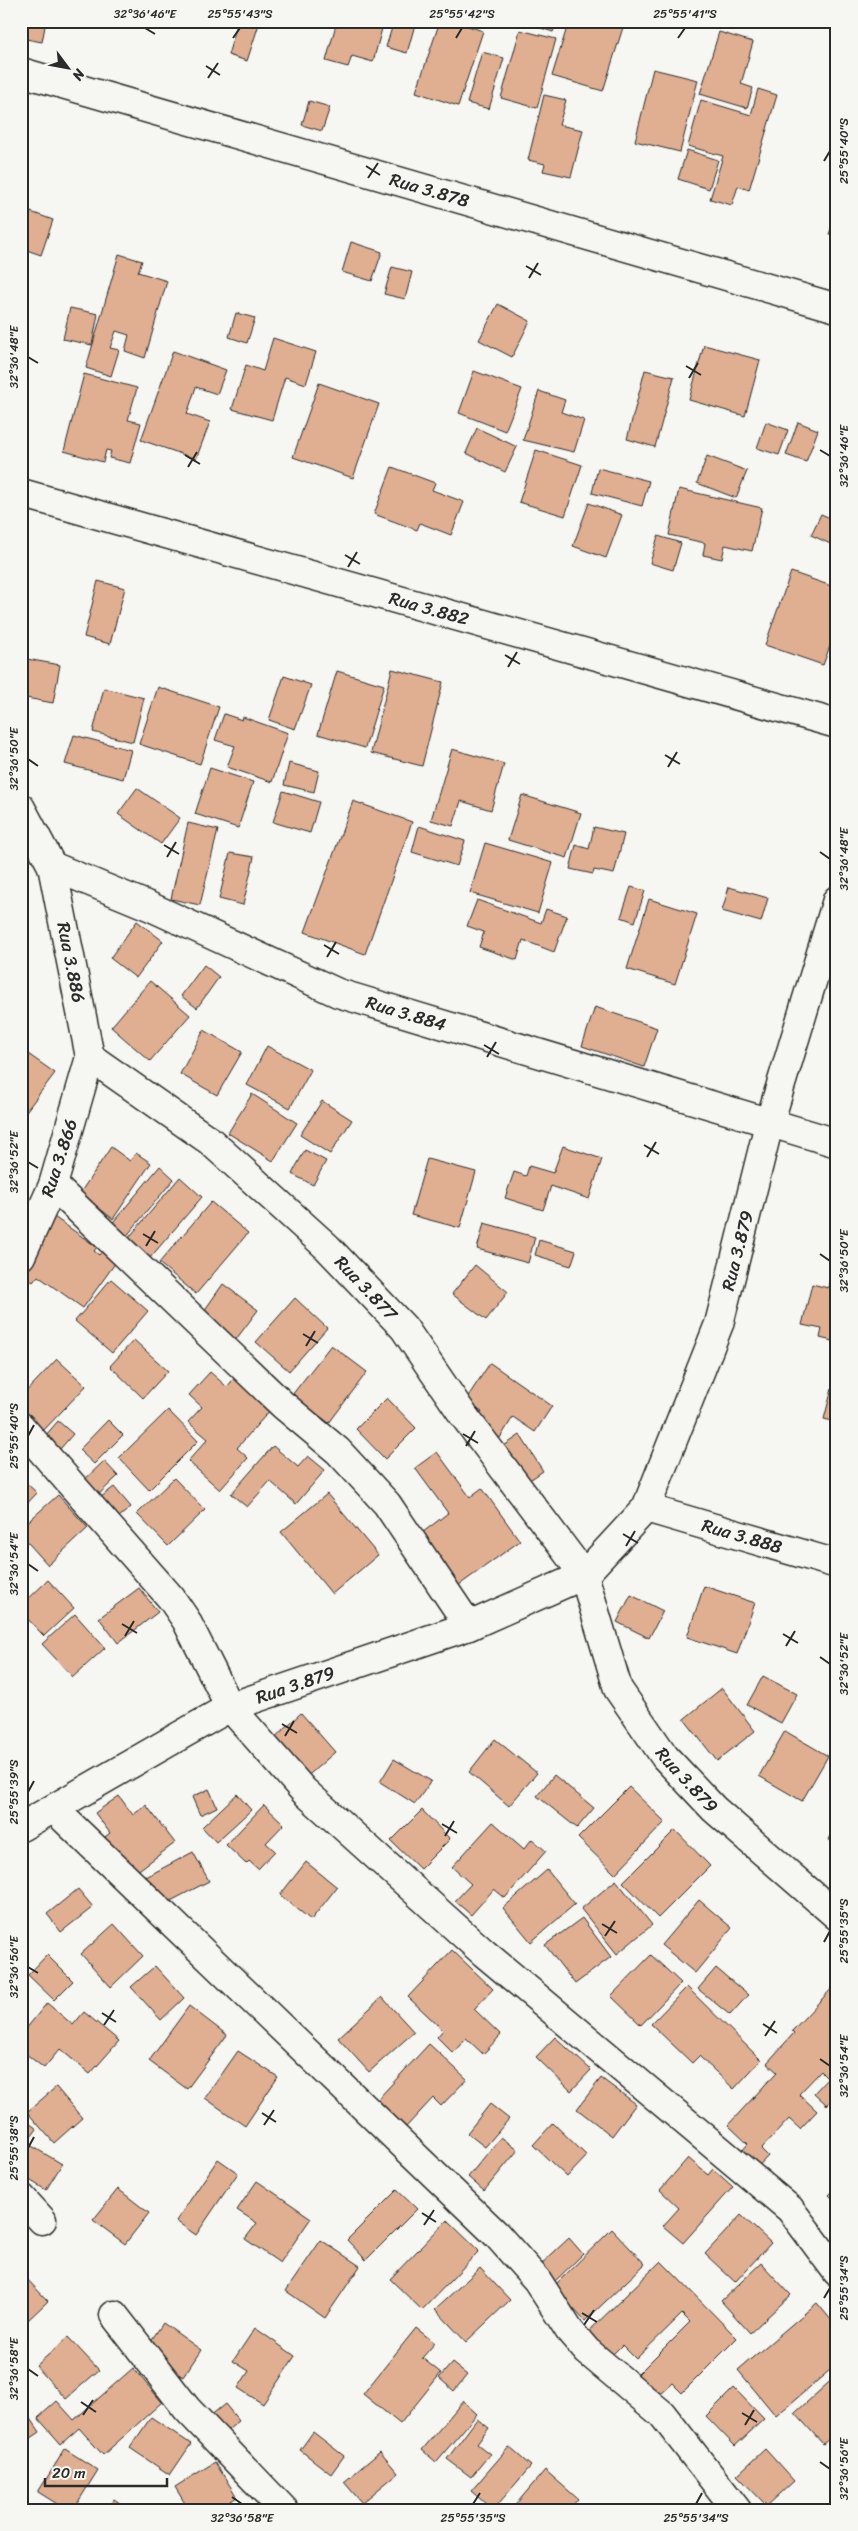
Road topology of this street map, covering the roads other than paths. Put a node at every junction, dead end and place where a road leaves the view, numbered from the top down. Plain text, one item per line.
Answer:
1 (21, 72) edge
2 (837, 308) edge
3 (21, 493) edge
4 (837, 724) edge
5 (21, 808) edge
6 (52, 866) junction
7 (837, 900) edge
8 (90, 1057) junction
9 (768, 1124) junction
10 (837, 1143) edge
11 (53, 1184) junction
12 (21, 1256) edge
13 (21, 1427) edge
14 (646, 1508) junction
15 (837, 1564) edge
16 (584, 1575) junction
17 (469, 1626) junction
18 (230, 1707) junction
19 (54, 1809) junction
20 (21, 1827) edge
21 (837, 1916) edge
22 (21, 2197) edge
23 (42, 2220) dead end
24 (837, 2272) edge
25 (114, 2315) dead end
26 (284, 2510) edge
27 (737, 2510) edge

1 - 2 street, Rua 3.878
3 - 4 street, Rua 3.882
5 - 6 street
6 - 8 street, Rua 3.886
6 - 9 street, Rua 3.884
7 - 9 street, Rua 3.879
8 - 11 street, Rua 3.866
8 - 16 street, Rua 3.877
9 - 10 street, Rua 3.884
9 - 14 street, Rua 3.879
11 - 12 street, Rua 3.866
11 - 17 street
13 - 18 street
14 - 15 street, Rua 3.888
14 - 16 street, Rua 3.879
16 - 17 street, Rua 3.879
16 - 21 street, Rua 3.879
17 - 18 street, Rua 3.879
18 - 19 street, Rua 3.879
18 - 24 street
19 - 20 street, Rua 3.879
19 - 27 street
22 - 23 street
25 - 26 street

